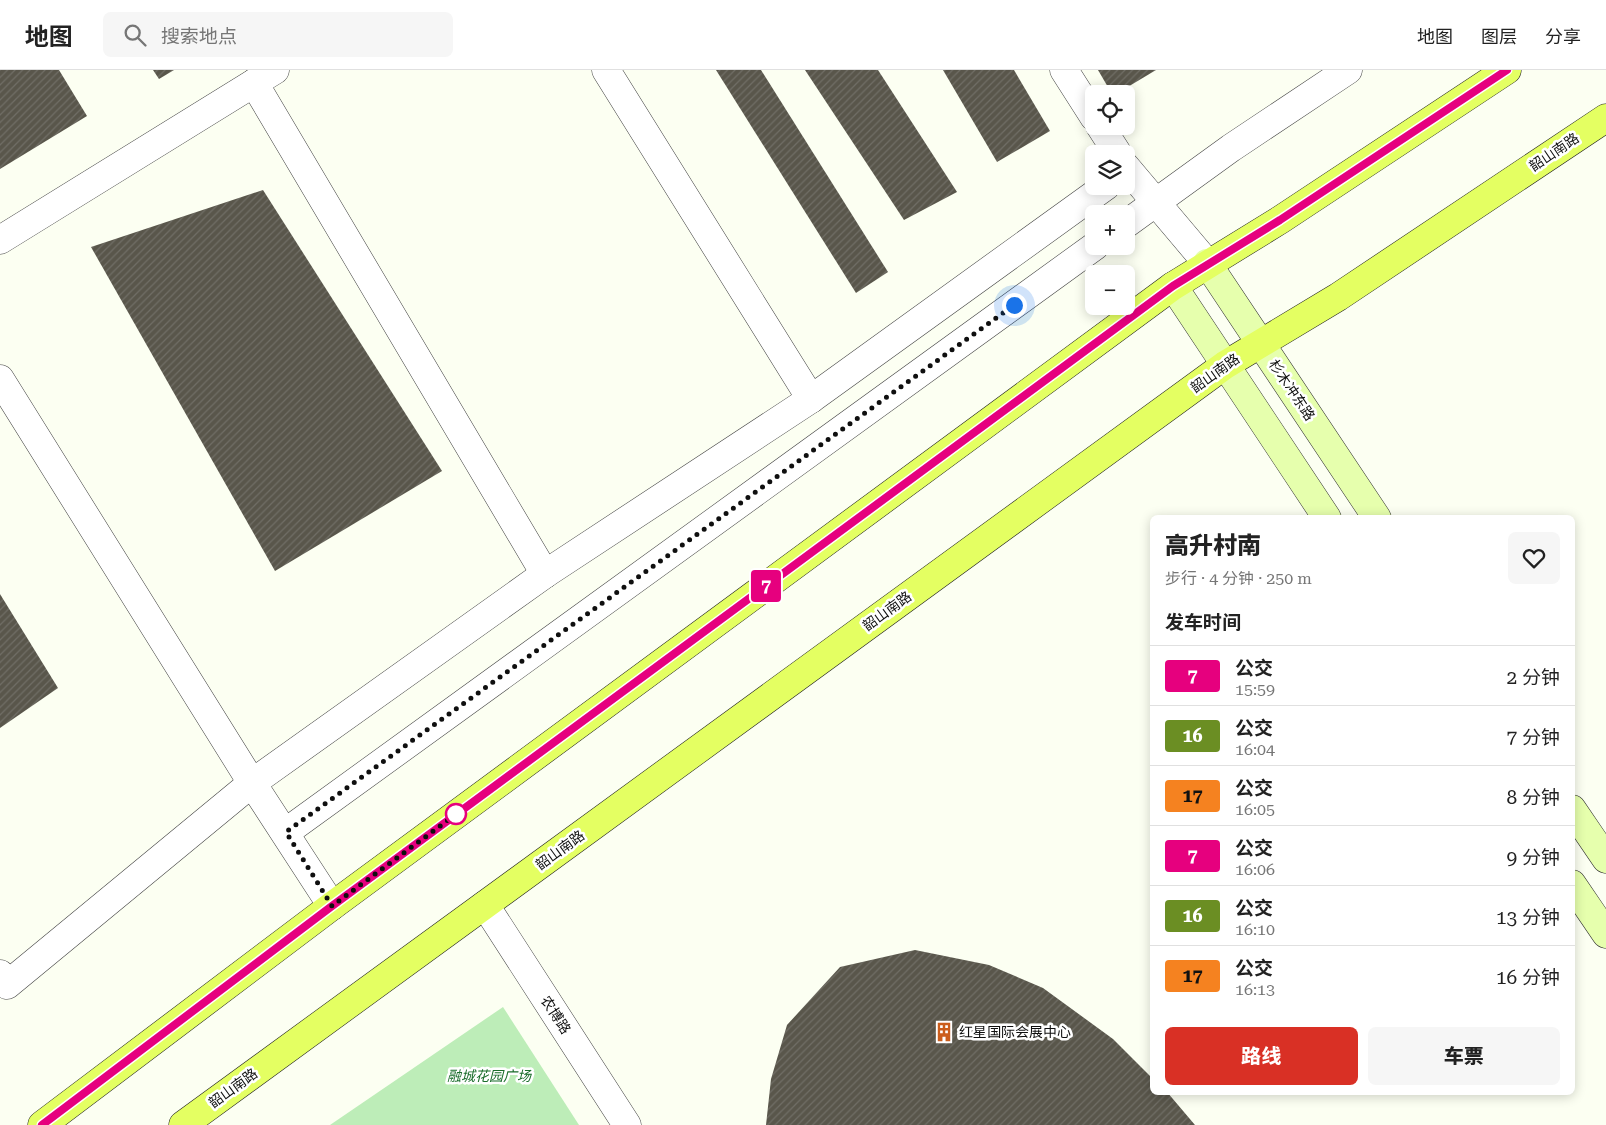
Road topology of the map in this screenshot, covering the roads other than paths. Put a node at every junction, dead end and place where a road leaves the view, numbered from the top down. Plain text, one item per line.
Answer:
1 (606, 70) edge
2 (1064, 70) edge
3 (1348, 70) edge
4 (1507, 70) edge
5 (265, 76) edge
6 (1085, 103) edge
7 (1606, 118) edge
8 (1135, 178) edge
9 (1094, 195) edge
10 (1156, 202) junction
11 (1135, 217) edge
12 (0, 240) edge
13 (1085, 253) edge
14 (1207, 263) junction
15 (1173, 286) junction
16 (1260, 342) junction
17 (1225, 365) junction
18 (0, 379) edge
19 (811, 399) junction
20 (1325, 515) edge
21 (1375, 515) edge
22 (545, 574) junction
23 (252, 784) junction
24 (1575, 813) edge
25 (286, 832) junction
26 (1606, 859) edge
27 (1575, 888) edge
28 (485, 905) junction
29 (332, 906) junction
30 (1606, 934) edge
31 (0, 974) edge
32 (42, 1125) edge
33 (183, 1125) edge
34 (627, 1125) edge

1 - 19 street
2 - 6 street
3 - 10 street
4 - 14 main road
5 - 12 street
5 - 22 street
7 - 16 main road, 韶山南路
8 - 10 street
9 - 19 street
10 - 11 street
10 - 14 street
13 - 25 street
14 - 15 main road
14 - 16 main road, 杉木冲东路
15 - 17 main road
15 - 29 main road
16 - 17 main road, 韶山南路
16 - 21 main road, 杉木冲东路
17 - 20 main road
17 - 28 main road, 韶山南路
18 - 23 street
19 - 22 street
22 - 23 street
23 - 25 street
23 - 31 street
24 - 26 main road
25 - 29 street
27 - 30 main road
28 - 33 main road, 韶山南路
28 - 34 street, 农博路
29 - 32 main road

